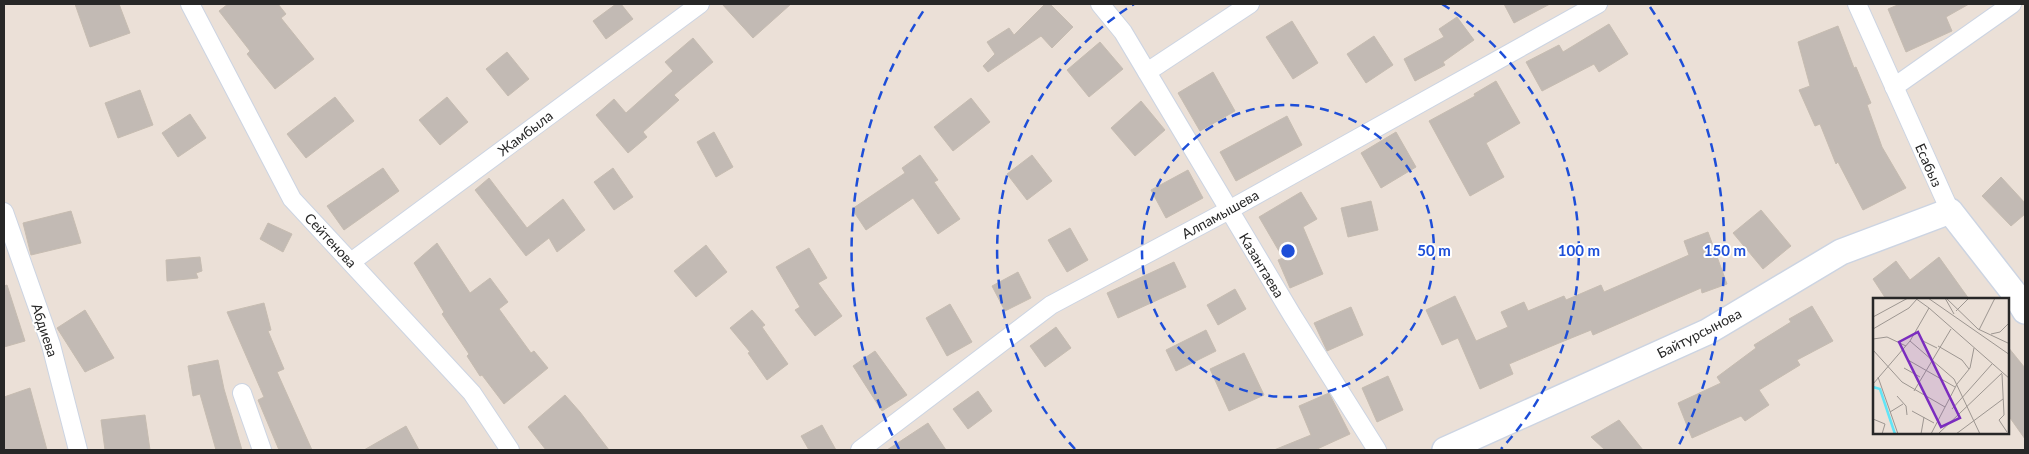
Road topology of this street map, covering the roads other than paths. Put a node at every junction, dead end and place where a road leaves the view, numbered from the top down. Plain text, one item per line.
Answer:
1 (190, 4) edge
2 (700, 4) edge
3 (1100, 4) edge
4 (1250, 4) edge
5 (1598, 4) edge
6 (1857, 4) edge
7 (2012, 4) edge
8 (1146, 72) junction
9 (1894, 87) junction
10 (1229, 210) junction
11 (1950, 211) junction
12 (4, 212) edge
13 (351, 262) junction
14 (2025, 311) edge
15 (242, 393) dead end
16 (78, 450) edge
17 (262, 450) edge
18 (510, 450) edge
19 (860, 450) edge
20 (1376, 450) edge
21 (1445, 450) edge

1 - 13 street, Сейтенова
2 - 13 street, Жамбыла
3 - 8 street, Казантаева
4 - 8 street
5 - 10 street, Алпамышева
6 - 9 street, Есабыз
7 - 9 street
8 - 10 street, Казантаева
9 - 11 street, Есабыз
10 - 19 street, Алпамышева
10 - 20 street, Казантаева
11 - 14 main road, Есабыз
11 - 21 main road, Байтурсынова
12 - 16 street, Абдиева
13 - 18 street, Сейтенова
15 - 17 street

